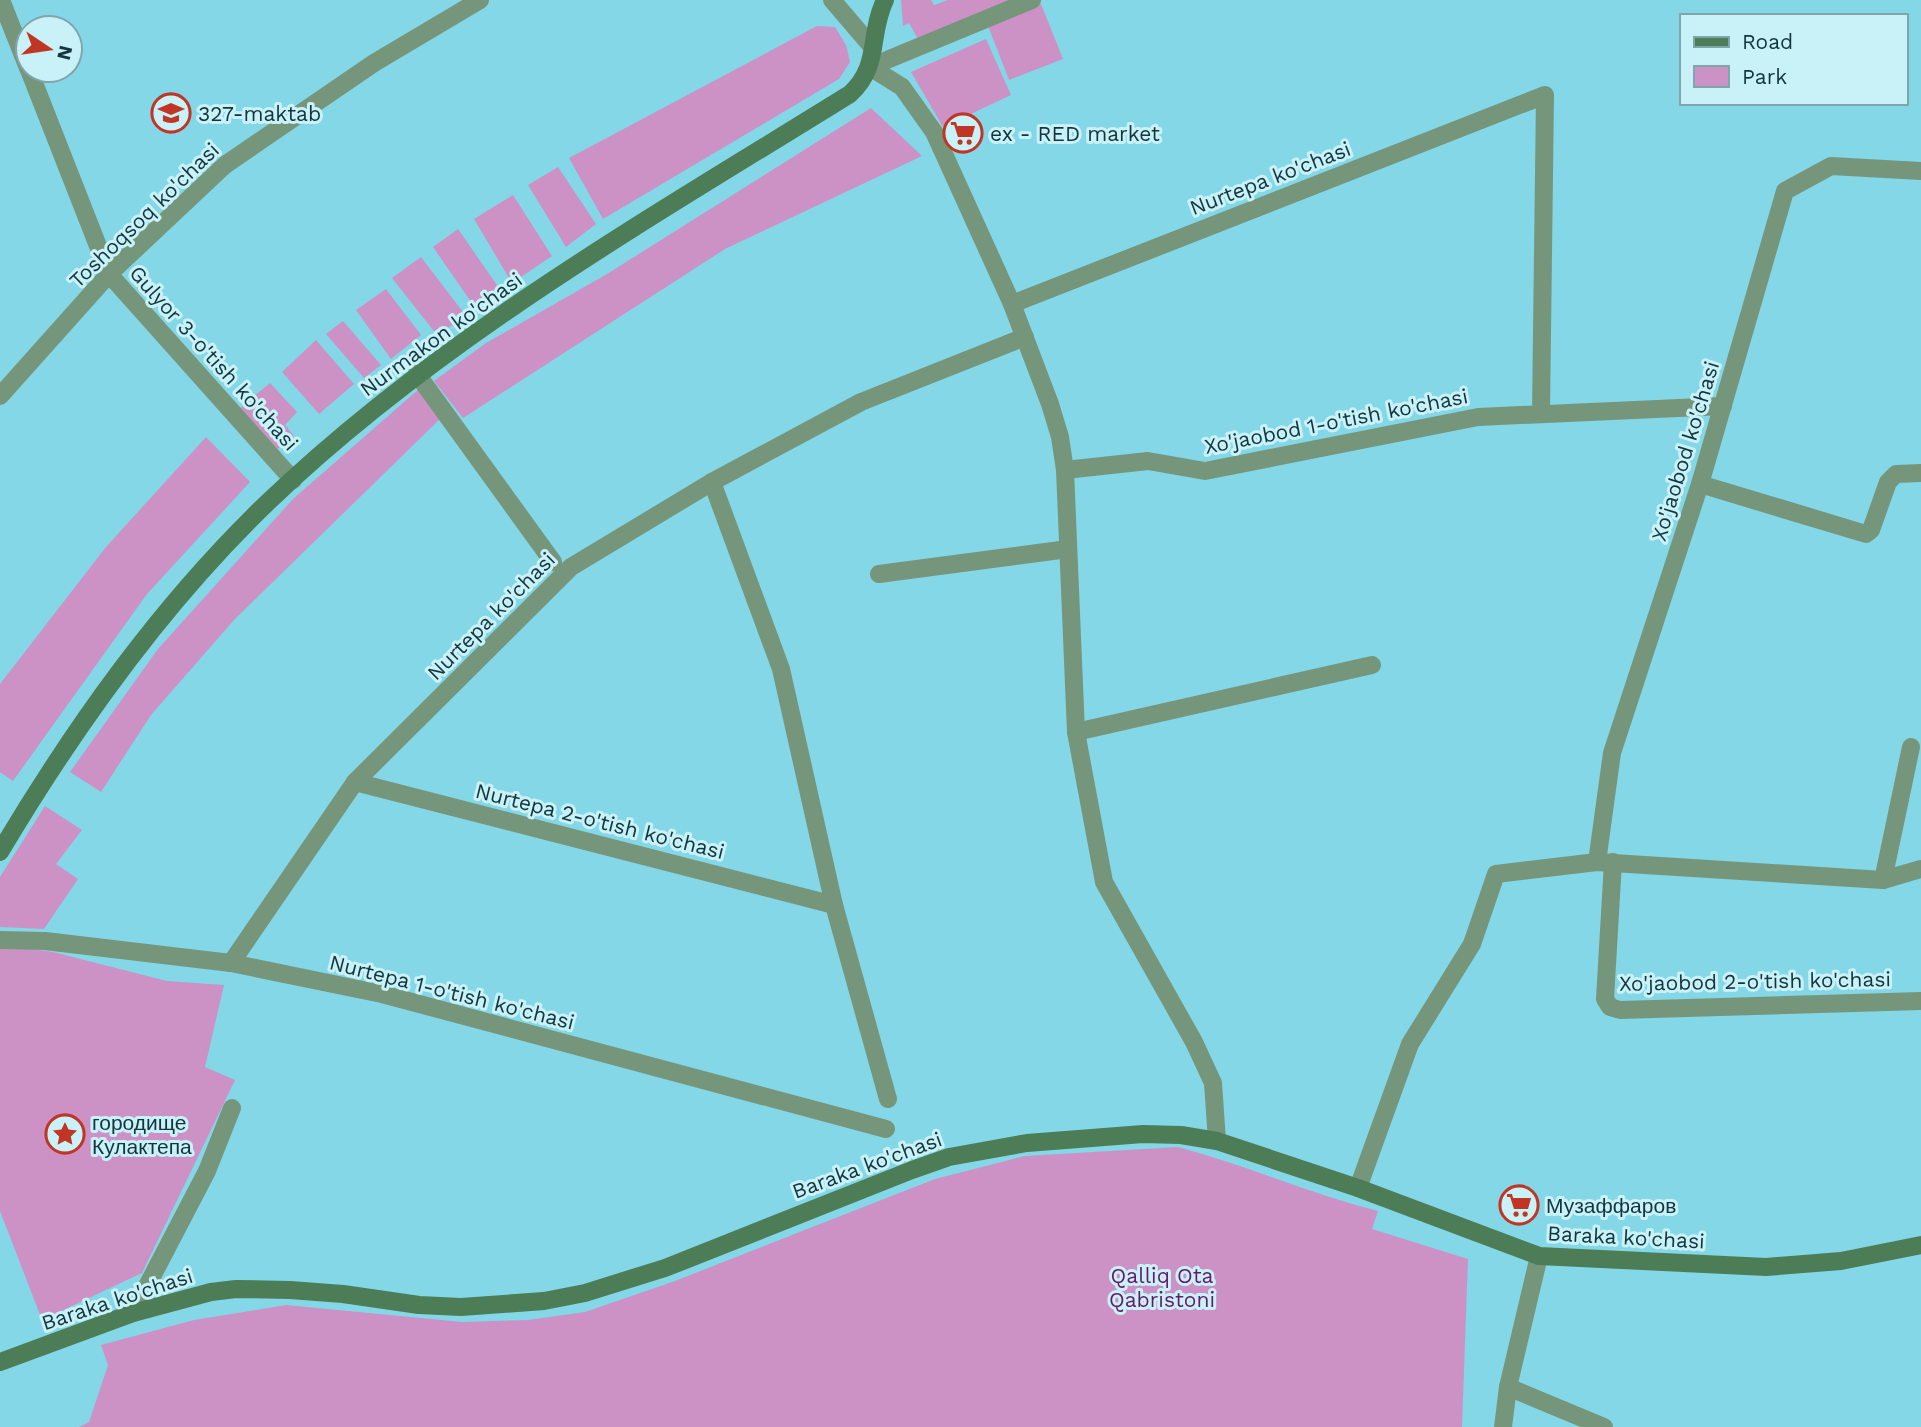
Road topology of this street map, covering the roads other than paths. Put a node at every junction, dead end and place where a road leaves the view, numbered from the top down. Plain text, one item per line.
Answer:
1 (1, 0) edge
2 (480, 0) edge
3 (832, 0) edge
4 (885, 0) edge
5 (1032, 0) edge
6 (14, 33) edge
7 (873, 48) junction
8 (870, 67) junction
9 (34, 84) edge
10 (1921, 171) edge
11 (109, 274) junction
12 (1012, 304) junction
13 (1025, 337) junction
14 (417, 374) junction
15 (0, 396) edge
16 (1723, 406) junction
17 (1541, 413) junction
18 (1065, 470) junction
19 (1921, 473) edge
20 (293, 480) junction
21 (712, 482) junction
22 (1700, 484) junction
23 (1068, 549) junction
24 (553, 562) dead end
25 (879, 574) dead end
26 (1372, 665) dead end
27 (1076, 732) junction
28 (1911, 747) dead end
29 (355, 782) junction
30 (0, 852) edge
31 (1605, 862) junction
32 (1921, 869) edge
33 (1883, 880) junction
34 (834, 905) junction
35 (0, 940) edge
36 (231, 963) junction
37 (1921, 1000) edge
38 (888, 1099) dead end
39 (232, 1108) dead end
40 (886, 1129) dead end
41 (1217, 1141) junction
42 (1358, 1188) junction
43 (1921, 1245) edge
44 (1539, 1256) junction
45 (133, 1313) junction
46 (0, 1362) edge
47 (1508, 1387) junction
48 (1503, 1427) edge
49 (1604, 1427) edge

1 - 6 street, Gulyor 3-o'tish ko'chasi
2 - 11 street, Toshoqsoq ko'chasi
3 - 7 street
4 - 7 main road
5 - 8 street
7 - 8 main road
8 - 12 street
8 - 14 main road, Nurmakon ko'chasi
9 - 11 street, Gulyor 3-o'tish ko'chasi
10 - 16 street, Xo'jaobod ko'chasi
11 - 15 street, Toshoqsoq ko'chasi
11 - 20 street, Gulyor 3-o'tish ko'chasi
12 - 13 street
12 - 17 street, Nurtepa ko'chasi
13 - 18 street
13 - 21 street, Nurtepa ko'chasi
14 - 20 main road, Nurmakon ko'chasi
14 - 24 street
16 - 17 street, Xo'jaobod 1-o'tish ko'chasi
16 - 22 street, Xo'jaobod ko'chasi
17 - 18 street, Xo'jaobod 1-o'tish ko'chasi
18 - 23 street
19 - 22 street
20 - 30 main road, Nurmakon ko'chasi
21 - 29 street, Nurtepa ko'chasi
21 - 34 street
22 - 31 street, Xo'jaobod ko'chasi
23 - 25 street
23 - 27 street
26 - 27 street
27 - 41 street
28 - 33 street
29 - 34 street, Nurtepa 2-o'tish ko'chasi
29 - 36 street, Nurtepa ko'chasi
31 - 33 street
31 - 37 street, Xo'jaobod 2-o'tish ko'chasi
31 - 42 street
32 - 33 street
34 - 38 street
35 - 36 street, Nurtepa 1-o'tish ko'chasi
36 - 40 street, Nurtepa 1-o'tish ko'chasi
39 - 45 street
41 - 42 main road, Baraka ko'chasi
41 - 45 main road, Baraka ko'chasi
42 - 44 main road, Baraka ko'chasi
43 - 44 main road, Baraka ko'chasi
44 - 47 street
45 - 46 main road, Baraka ko'chasi
47 - 48 street
47 - 49 street

